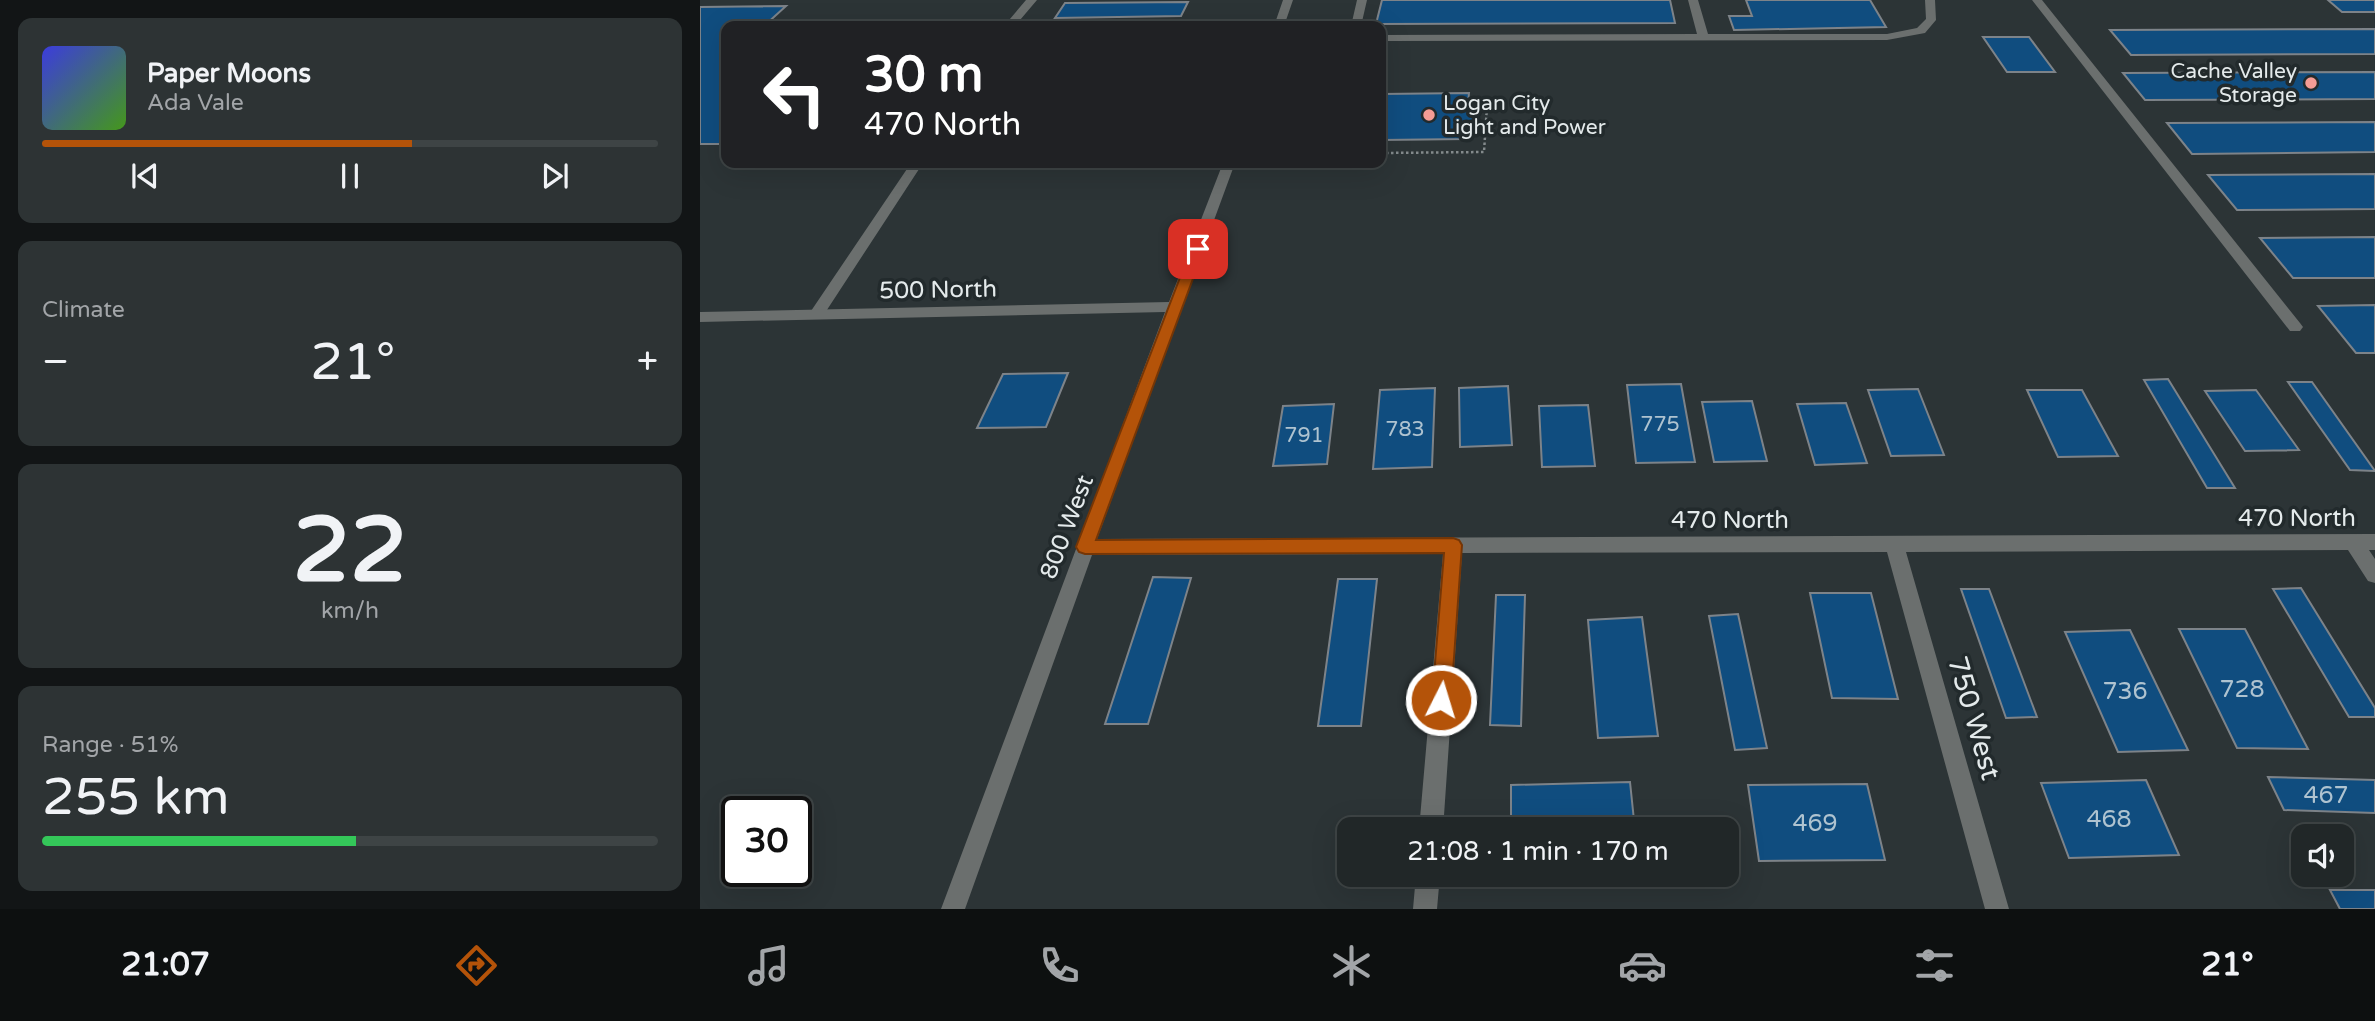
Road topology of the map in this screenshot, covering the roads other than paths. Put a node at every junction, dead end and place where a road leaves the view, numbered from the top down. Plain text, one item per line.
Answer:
1 (1031, 0) edge
2 (1288, 0) edge
3 (1362, 0) edge
4 (1693, 0) edge
5 (1930, 0) edge
6 (2037, 0) edge
7 (1013, 21) edge
8 (1281, 21) edge
9 (1357, 21) edge
10 (1386, 38) edge
11 (1704, 38) junction
12 (914, 168) edge
13 (1227, 168) edge
14 (1176, 307) junction
15 (816, 315) junction
16 (700, 317) edge
17 (2295, 327) dead end
18 (2353, 542) junction
19 (2375, 542) edge
20 (1894, 544) junction
21 (1453, 545) junction
22 (1085, 547) junction
23 (2375, 575) edge
24 (1433, 817) edge
25 (1427, 887) edge
26 (953, 909) edge
27 (1425, 909) edge
28 (1997, 909) edge

1 - 7 street
2 - 8 street
3 - 9 street
4 - 11 street
5 - 11 street
6 - 17 street
10 - 11 street
12 - 15 street
13 - 14 street, 800 West
14 - 15 street, 500 North
14 - 22 street, 800 West
15 - 16 street, 500 North
18 - 19 street, 470 North
18 - 20 street, 470 North
18 - 23 street
20 - 21 street, 470 North
20 - 28 street, 750 West
21 - 22 street, 470 North
21 - 24 street
22 - 26 street, 800 West
25 - 27 street

